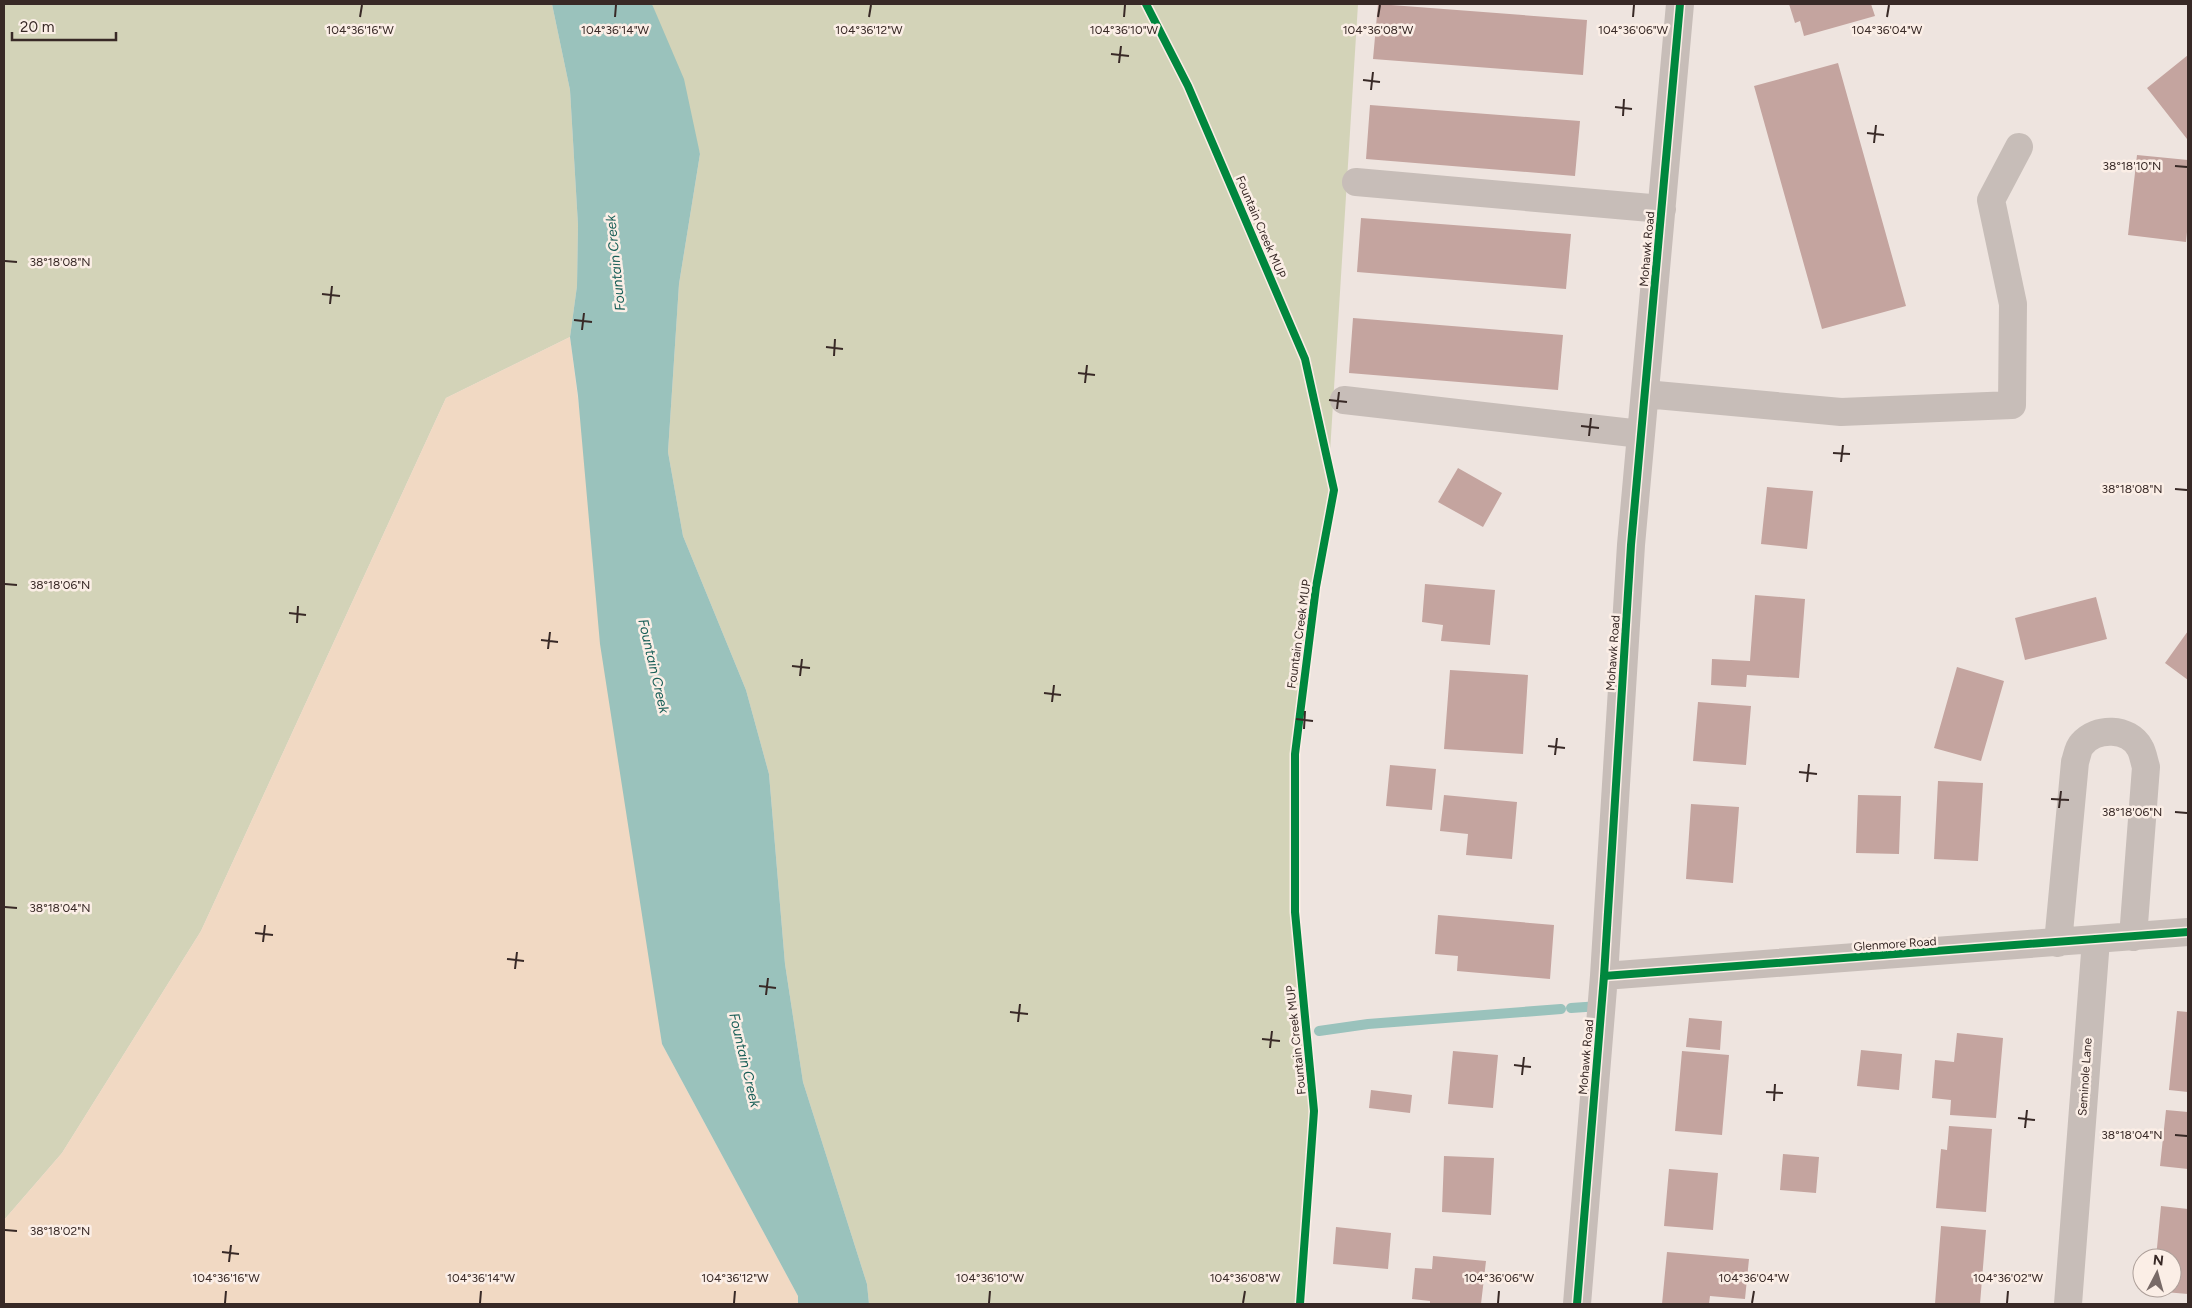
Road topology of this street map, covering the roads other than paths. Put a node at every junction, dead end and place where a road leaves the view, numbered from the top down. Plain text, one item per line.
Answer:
1 (1680, 4) edge
2 (2019, 147) dead end
3 (1356, 182) dead end
4 (1662, 209) junction
5 (1646, 394) junction
6 (1344, 400) dead end
7 (1641, 434) junction
8 (2188, 932) edge
9 (2133, 937) junction
10 (2096, 940) junction
11 (2058, 943) junction
12 (1604, 976) junction
13 (1577, 1304) edge
14 (2068, 1304) edge

1 - 4 street, Mohawk Road
2 - 5 street
3 - 4 street
4 - 5 street, Mohawk Road
5 - 7 street, Mohawk Road
6 - 7 street
7 - 12 street, Mohawk Road
8 - 9 street, Glenmore Road
9 - 10 street, Glenmore Road
9 - 11 street
10 - 11 street, Glenmore Road
10 - 14 street, Seminole Lane
11 - 12 street, Glenmore Road
12 - 13 street, Mohawk Road

